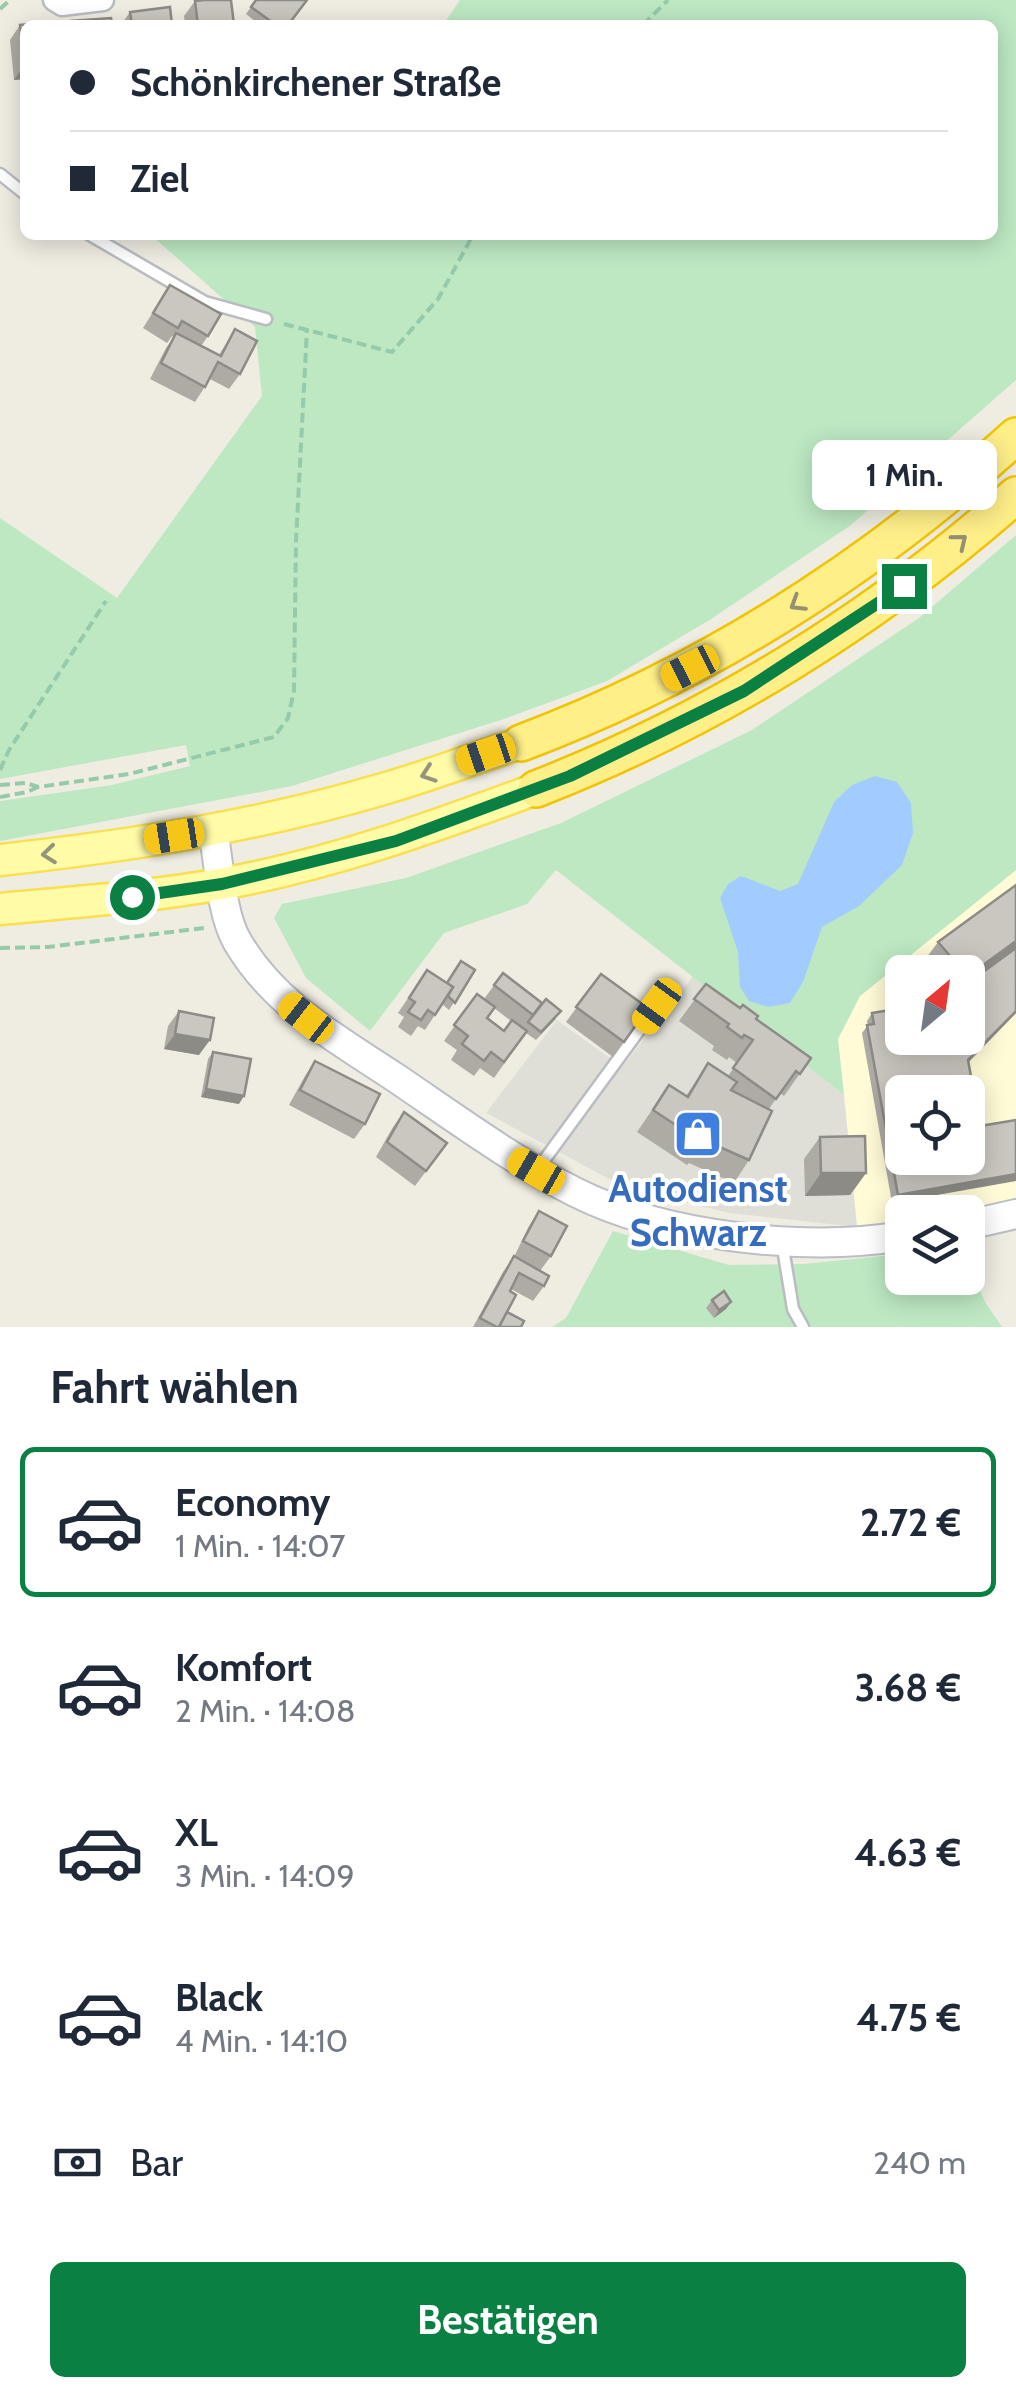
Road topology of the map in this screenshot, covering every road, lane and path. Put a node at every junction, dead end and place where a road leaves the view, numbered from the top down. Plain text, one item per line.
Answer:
1 (10, 0) edge
2 (54, 0) edge
3 (103, 0) edge
4 (668, 0) edge
5 (0, 9) edge
6 (648, 20) edge
7 (0, 174) edge
8 (20, 190) edge
9 (99, 240) edge
10 (470, 240) edge
11 (266, 319) joint
12 (306, 330) junction
13 (1016, 436) edge
14 (1016, 494) edge
15 (106, 601) dead end
16 (0, 743) edge
17 (520, 743) joint
18 (9, 750) junction
19 (0, 770) edge
20 (0, 784) edge
21 (38, 787) junction
22 (536, 789) joint
23 (0, 797) edge
24 (213, 830) junction
25 (0, 860) edge
26 (222, 884) junction
27 (0, 910) edge
28 (230, 924) junction
29 (0, 948) edge
30 (657, 1006) dead end
31 (536, 1171) junction
32 (1016, 1214) edge
33 (985, 1221) edge
34 (885, 1237) edge
35 (782, 1241) junction
36 (803, 1327) edge

1 - 5 path
2 - 3 street
4 - 6 path
7 - 8 lane
9 - 11 lane
10 - 12 path
11 - 12 path
12 - 21 path
13 -> 17 highway
22 -> 14 highway
15 - 18 path
16 - 18 path
17 -> 24 main road
18 - 19 path
20 - 21 path
21 - 23 path
22 - 26 main road
24 -> 25 main road
24 - 26 main road
26 - 27 main road
26 - 28 main road
28 - 29 path
28 - 31 main road
30 - 31 lane
31 - 35 main road
32 - 33 main road
34 - 35 main road
35 - 36 lane

